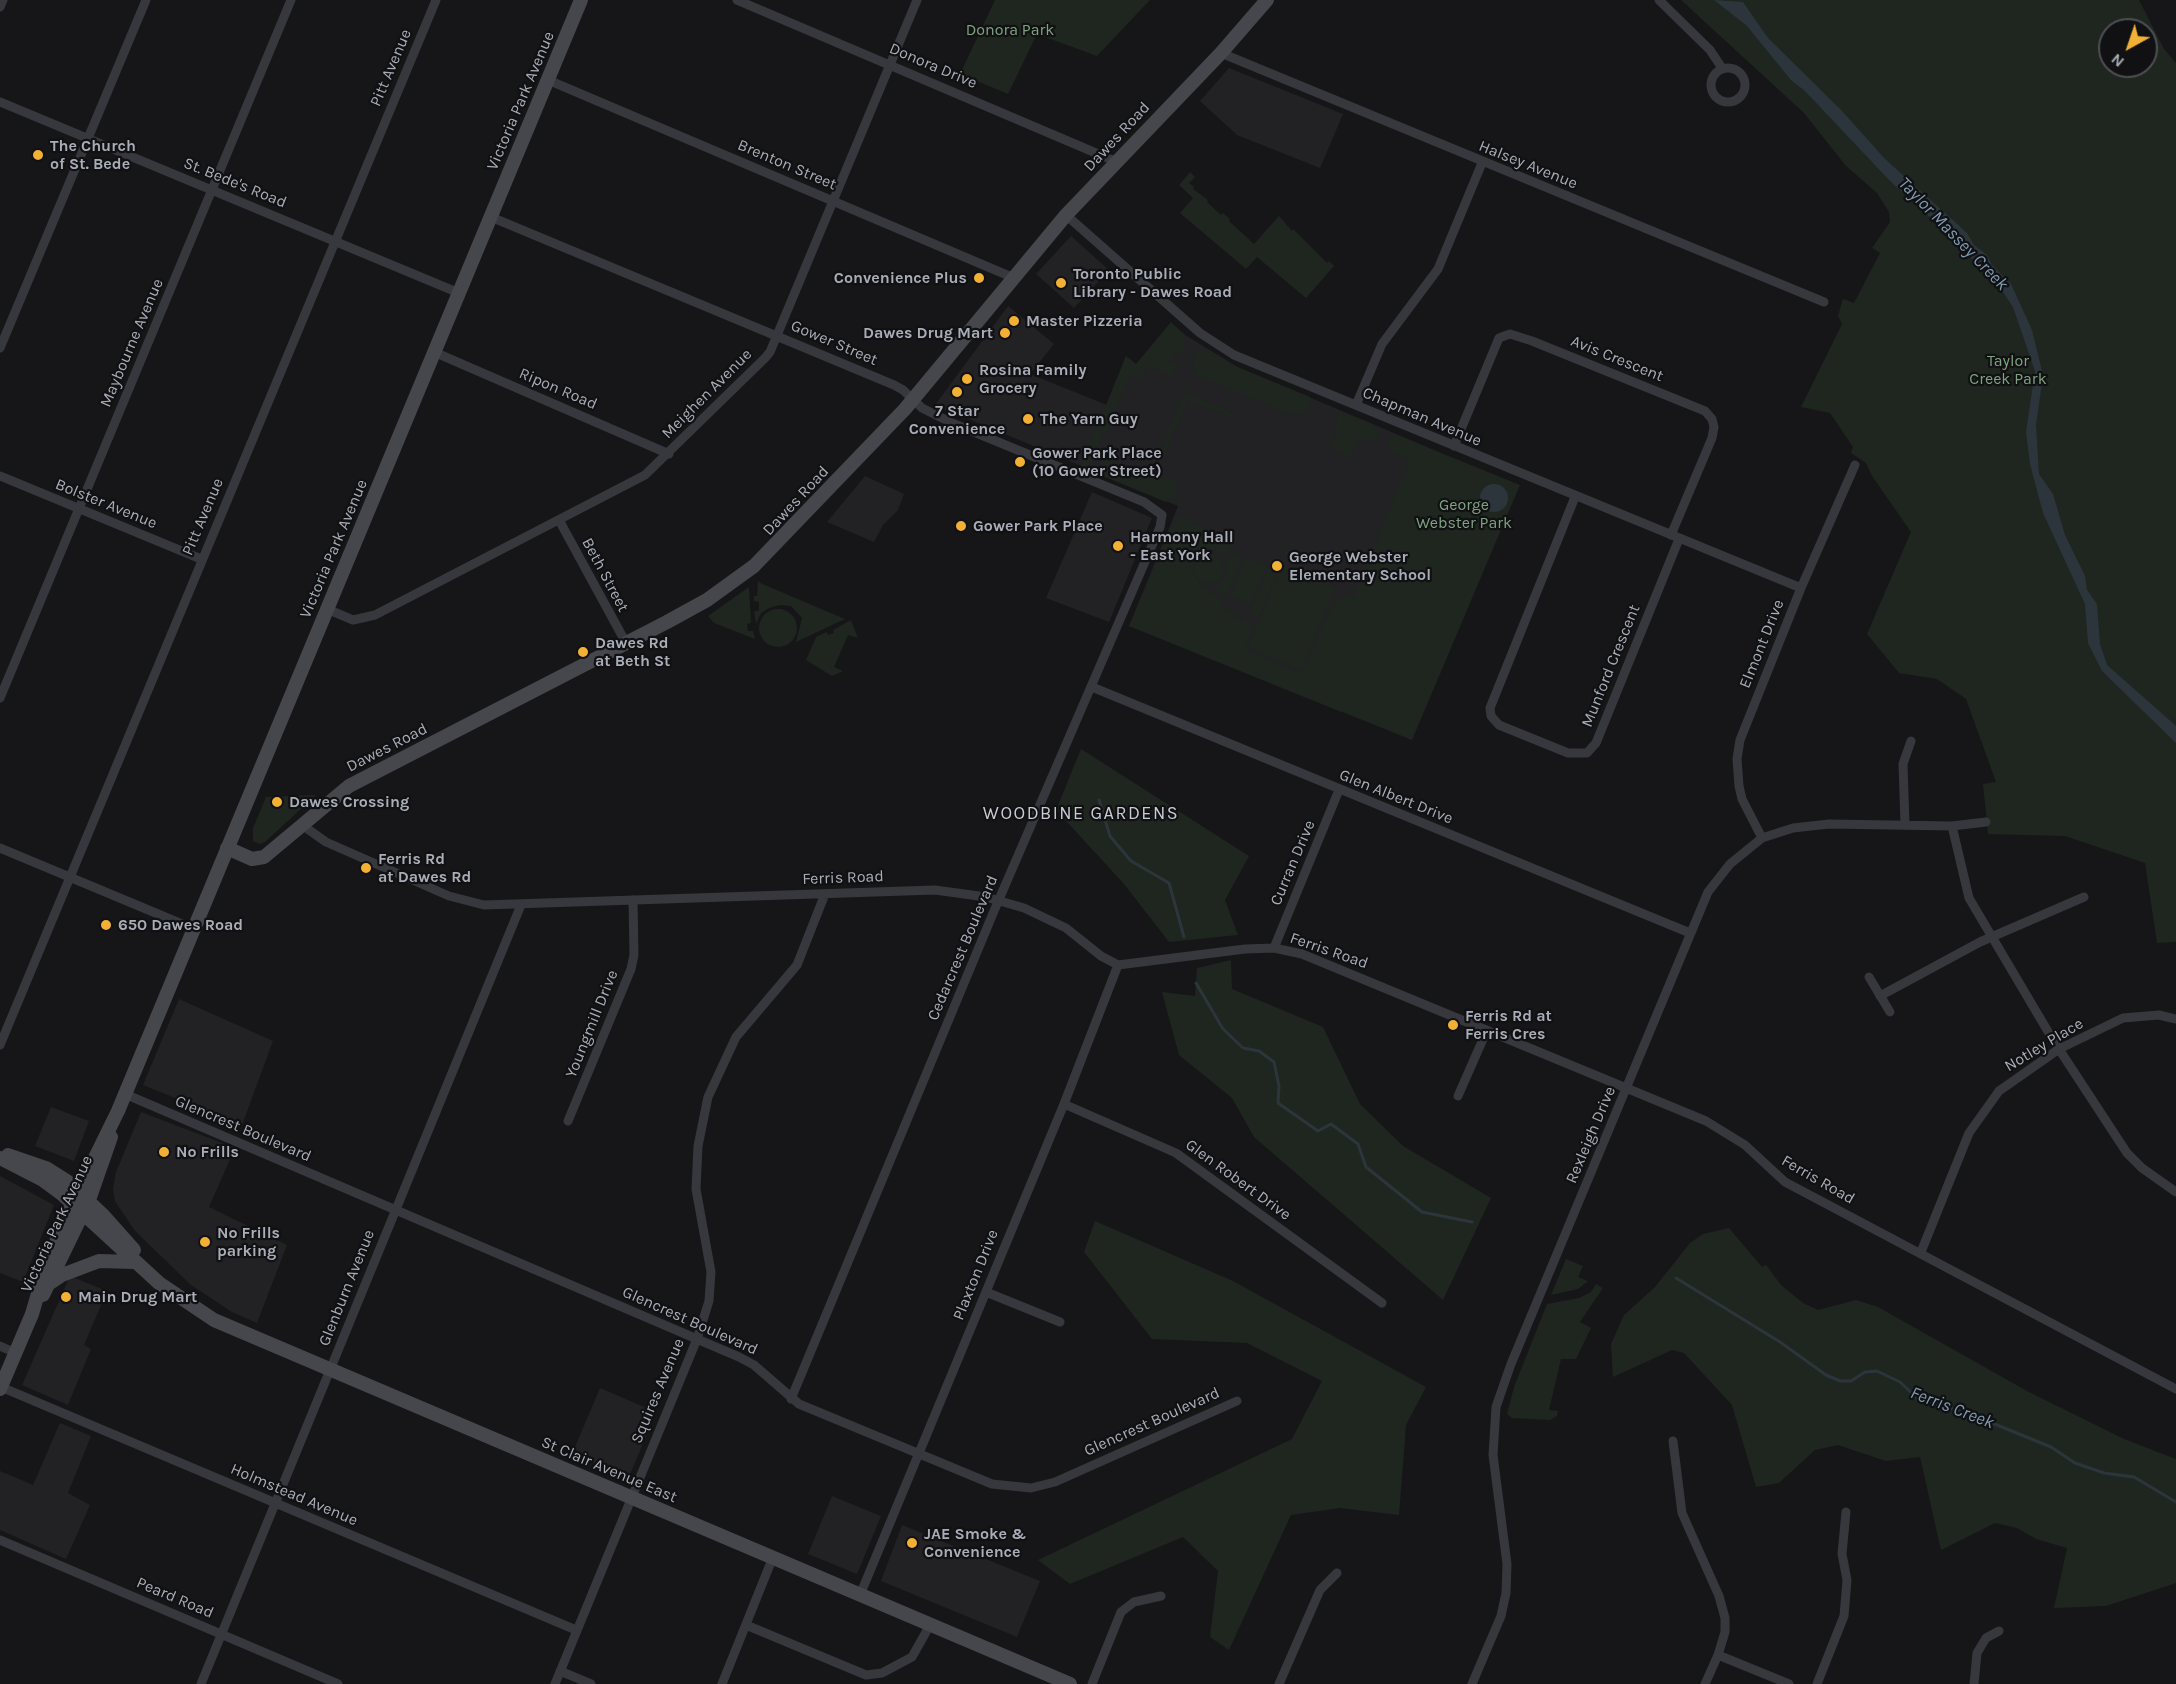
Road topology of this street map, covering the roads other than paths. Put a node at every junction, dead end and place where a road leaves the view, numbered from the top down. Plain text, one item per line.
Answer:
1 (3, 0) edge
2 (147, 0) edge
3 (291, 0) edge
4 (436, 0) edge
5 (581, 0) edge
6 (737, 0) edge
7 (917, 0) edge
8 (1267, 0) edge
9 (1659, 0) edge
10 (0, 8) edge
11 (1221, 53) junction
12 (890, 64) junction
13 (1722, 69) dead end
14 (548, 81) junction
15 (0, 102) edge
16 (89, 138) junction
17 (1117, 162) junction
18 (1482, 163) junction
19 (212, 190) junction
20 (834, 201) junction
21 (1066, 215) junction
22 (491, 217) junction
23 (336, 241) junction
24 (1014, 278) junction
25 (459, 293) junction
26 (1824, 302) dead end
27 (777, 336) junction
28 (0, 348) edge
29 (434, 352) junction
30 (913, 400) junction
31 (1356, 405) junction
32 (1454, 446) junction
33 (669, 454) junction
34 (1855, 465) dead end
35 (0, 476) edge
36 (1575, 497) junction
37 (78, 508) junction
38 (1158, 511) joint
39 (559, 520) junction
40 (1675, 537) junction
41 (201, 559) junction
42 (1801, 588) junction
43 (327, 609) junction
44 (626, 643) junction
45 (1092, 687) junction
46 (0, 698) edge
47 (1911, 741) dead end
48 (1339, 790) junction
49 (1986, 822) dead end
50 (1905, 824) junction
51 (302, 825) junction
52 (1952, 826) junction
53 (1762, 838) junction
54 (0, 849) edge
55 (227, 849) junction
56 (69, 877) junction
57 (825, 894) junction
58 (2084, 897) dead end
59 (633, 900) junction
60 (999, 900) junction
61 (521, 905) junction
62 (194, 929) junction
63 (1690, 933) junction
64 (1991, 937) junction
65 (1274, 948) junction
66 (1118, 965) junction
67 (1869, 977) dead end
68 (1880, 996) junction
69 (1890, 1012) dead end
70 (2176, 1019) edge
71 (1487, 1030) junction
72 (0, 1045) edge
73 (2060, 1049) junction
74 (1627, 1089) junction
75 (125, 1094) junction
76 (1458, 1096) dead end
77 (1064, 1104) junction
78 (118, 1111) junction
79 (568, 1121) dead end
80 (0, 1152) edge
81 (0, 1158) edge
82 (2176, 1192) edge
83 (75, 1196) junction
84 (86, 1206) junction
85 (395, 1210) junction
86 (1921, 1252) junction
87 (140, 1266) junction
88 (50, 1283) junction
89 (986, 1292) junction
90 (1382, 1303) dead end
91 (32, 1314) junction
92 (1060, 1322) dead end
93 (697, 1340) junction
94 (0, 1346) edge
95 (16, 1353) junction
96 (330, 1369) junction
97 (0, 1388) edge
98 (2176, 1389) edge
99 (791, 1399) junction
100 (1237, 1401) dead end
101 (1673, 1441) dead end
102 (917, 1454) junction
103 (630, 1496) junction
104 (274, 1503) junction
105 (1846, 1512) dead end
106 (0, 1540) edge
107 (773, 1557) junction
108 (1336, 1573) dead end
109 (860, 1595) junction
110 (1161, 1596) dead end
111 (746, 1625) junction
112 (930, 1625) junction
113 (576, 1630) junction
114 (1999, 1631) dead end
115 (221, 1634) junction
116 (1718, 1655) junction
117 (560, 1671) junction
118 (1046, 1679) edge
119 (201, 1684) edge
120 (339, 1684) edge
121 (555, 1684) edge
122 (591, 1684) edge
123 (722, 1684) edge
124 (1070, 1684) edge
125 (1092, 1684) edge
126 (1279, 1684) edge
127 (1472, 1684) edge
128 (1705, 1684) edge
129 (1789, 1684) edge
130 (1816, 1684) edge
131 (1974, 1684) edge

1 - 10 street
2 - 16 street
3 - 19 street, Maybourne Avenue
4 - 23 street, Pitt Avenue
5 - 14 main road, Victoria Park Avenue
6 - 12 street, Donora Drive
7 - 12 street, Meighen Avenue
8 - 11 main road, Dawes Road
9 - 13 street
11 - 17 main road, Dawes Road
11 - 18 street, Halsey Avenue
12 - 17 street, Donora Drive
12 - 20 street, Meighen Avenue
14 - 20 street, Brenton Street
14 - 22 main road, Victoria Park Avenue
15 - 16 street, St. Bede's Road
16 - 19 street, St. Bede's Road
16 - 28 street
17 - 21 main road, Dawes Road
18 - 26 street, Halsey Avenue
18 - 31 street
19 - 23 street, St. Bede's Road
19 - 37 street, Maybourne Avenue
20 - 24 street, Brenton Street
20 - 27 street, Meighen Avenue
21 - 24 main road, Dawes Road
21 - 31 street, Chapman Avenue
22 - 25 main road, Victoria Park Avenue
22 - 27 street, Gower Street
23 - 25 street, St. Bede's Road
23 - 41 street, Pitt Avenue
24 - 30 main road, Dawes Road
25 - 29 main road, Victoria Park Avenue
27 - 30 street, Gower Street
27 - 33 street, Meighen Avenue
29 - 33 street, Ripon Road
29 - 43 main road, Victoria Park Avenue
30 - 38 street, Gower Street
30 - 44 main road, Dawes Road
31 - 32 street, Chapman Avenue
32 - 36 street, Chapman Avenue
32 - 40 street, Avis Crescent
33 - 39 street, Meighen Avenue
34 - 42 street, Elmont Drive
35 - 37 street, Bolster Avenue
36 - 40 street, Chapman Avenue
36 - 40 street, Munford Crescent
37 - 41 street, Bolster Avenue
37 - 46 street, Maybourne Avenue
38 - 45 street, Cedarcrest Boulevard
39 - 43 street, Meighen Avenue
39 - 44 street, Beth Street
40 - 42 street, Chapman Avenue
41 - 56 street, Pitt Avenue
42 - 53 street, Elmont Drive
43 - 55 main road, Victoria Park Avenue
44 - 51 main road, Dawes Road
45 - 48 street, Glen Albert Drive
45 - 60 street, Cedarcrest Boulevard
47 - 50 street
48 - 63 street, Glen Albert Drive
48 - 65 street, Curran Drive
49 - 52 street, Rexleigh Drive
50 - 52 street, Rexleigh Drive
50 - 53 street, Rexleigh Drive
51 - 55 main road, Dawes Road
51 - 61 street, Ferris Road
52 - 64 street
53 - 63 street, Rexleigh Drive
54 - 56 street
55 - 62 main road, Victoria Park Avenue
56 - 62 street
56 - 72 street, Pitt Avenue
57 - 59 street, Ferris Road
57 - 60 street, Ferris Road
57 - 93 street, Squires Avenue
58 - 64 street
59 - 61 street, Ferris Road
59 - 79 street, Youngmill Drive
60 - 66 street, Ferris Road
60 - 99 street, Cedarcrest Boulevard
61 - 85 street, Glenburn Avenue
62 - 75 main road, Victoria Park Avenue
63 - 74 street, Rexleigh Drive
64 - 68 street
64 - 73 street
65 - 66 street, Ferris Road
65 - 71 street, Ferris Road
66 - 77 street, Plaxton Drive
67 - 68 street
68 - 69 street
70 - 73 street, Notley Place
71 - 74 street, Ferris Road
71 - 76 street
73 - 82 street
73 - 86 street, Notley Place
74 - 86 street, Ferris Road
74 - 127 street, Rexleigh Drive
75 - 78 main road, Victoria Park Avenue
75 - 85 street, Glencrest Boulevard
77 - 89 street, Plaxton Drive
77 - 90 street, Glen Robert Drive
78 - 83 main road, Victoria Park Avenue
78 - 84 main road, Victoria Park Avenue
80 - 83 main road, St Clair Avenue East
81 - 83 main road, St Clair Avenue East
83 - 84 main road, St Clair Avenue East
83 - 91 main road, Victoria Park Avenue
84 - 87 main road, St Clair Avenue East
84 - 88 main road, Victoria Park Avenue
85 - 93 street, Glencrest Boulevard
85 - 96 street, Glenburn Avenue
86 - 98 street, Ferris Road
87 - 88 main road
87 - 96 main road, St Clair Avenue East
88 - 91 main road, Victoria Park Avenue
89 - 92 street
89 - 102 street, Plaxton Drive
91 - 95 main road, Victoria Park Avenue
93 - 99 street, Glencrest Boulevard
93 - 103 street, Squires Avenue
94 - 95 street
95 - 97 main road, Victoria Park Avenue
96 - 103 main road, St Clair Avenue East
96 - 104 street, Glenburn Avenue
97 - 104 street, Holmstead Avenue
99 - 102 street, Glencrest Boulevard
100 - 102 street, Glencrest Boulevard
101 - 116 street
102 - 109 street, Plaxton Drive
103 - 107 main road, St Clair Avenue East
103 - 113 street, Squires Avenue
104 - 113 street, Holmstead Avenue
104 - 115 street, Glenburn Avenue
105 - 130 street
106 - 115 street, Peard Road
107 - 109 main road, St Clair Avenue East
107 - 111 street
108 - 126 street
109 - 112 main road, St Clair Avenue East
110 - 125 street
111 - 112 street
111 - 123 street
112 - 118 main road, St Clair Avenue East
113 - 117 street, Squires Avenue
114 - 131 street
115 - 119 street, Glenburn Avenue
115 - 120 street, Peard Road
116 - 128 street
116 - 129 street
117 - 121 street, Squires Avenue
117 - 122 street
118 - 124 main road, St Clair Avenue East

